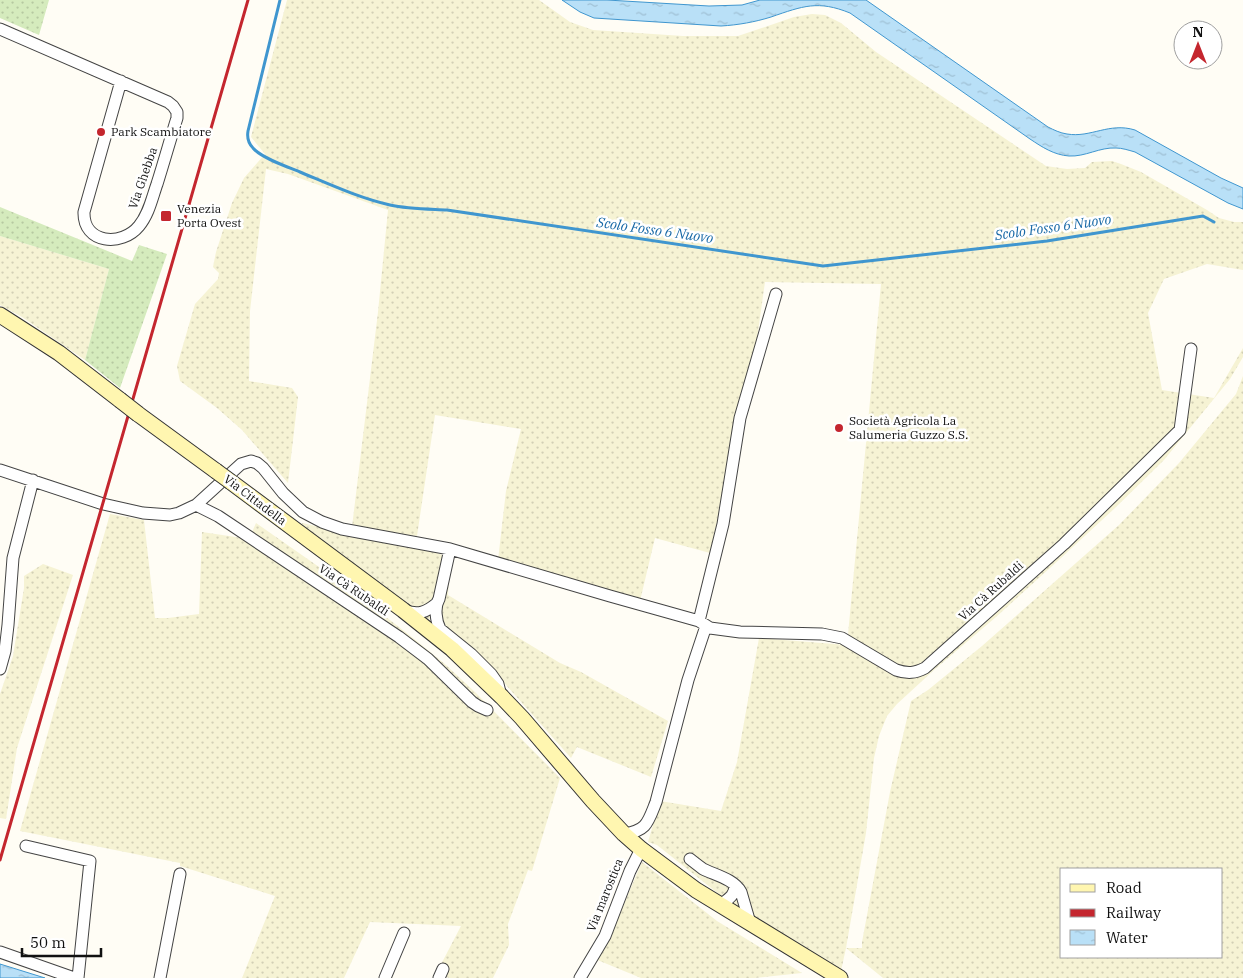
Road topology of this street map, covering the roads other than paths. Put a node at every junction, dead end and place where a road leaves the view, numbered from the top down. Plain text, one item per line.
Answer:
1 (0, 29) edge
2 (125, 83) junction
3 (776, 294) dead end
4 (0, 315) edge
5 (1191, 349) dead end
6 (0, 470) edge
7 (32, 480) junction
8 (196, 505) junction
9 (450, 549) junction
10 (436, 604) junction
11 (403, 610) junction
12 (703, 624) junction
13 (3, 634) edge
14 (0, 669) edge
15 (502, 697) junction
16 (487, 710) dead end
17 (624, 834) junction
18 (26, 846) dead end
19 (641, 849) junction
20 (690, 860) dead end
21 (180, 874) dead end
22 (735, 885) junction
23 (720, 905) junction
24 (750, 923) junction
25 (404, 933) dead end
26 (0, 952) edge
27 (74, 978) edge
28 (78, 978) edge
29 (160, 978) edge
30 (385, 978) edge
31 (580, 978) edge
32 (840, 978) edge

1 - 2 street, Via Ghebba
2 - 2 street, Via Ghebba
3 - 12 street
4 - 11 main road, Via Cittadella, bridge
5 - 12 street, Via Cà Rubaldi
6 - 7 street, Via Cà Rubaldi
7 - 8 street, Via Cà Rubaldi
7 - 13 street
8 - 9 street, Via Cà Rubaldi
8 - 16 street, Via Cà Rubaldi
9 - 10 street
9 - 12 street, Via Cà Rubaldi
10 - 11 street, Via Cà Rubaldi
10 - 15 street
11 - 15 main road, Via Cittadella
12 - 17 street
13 - 14 street
15 - 17 main road, Via Cittadella
17 - 19 main road, Via Cittadella
18 - 28 street
19 - 23 main road, Via Cittadella
19 - 31 street, Via marostica
20 - 22 street
21 - 29 street
22 - 23 street
22 - 24 street
23 - 24 main road, Via Cittadella
24 - 32 main road, Via Cittadella
25 - 30 street
26 - 27 street

